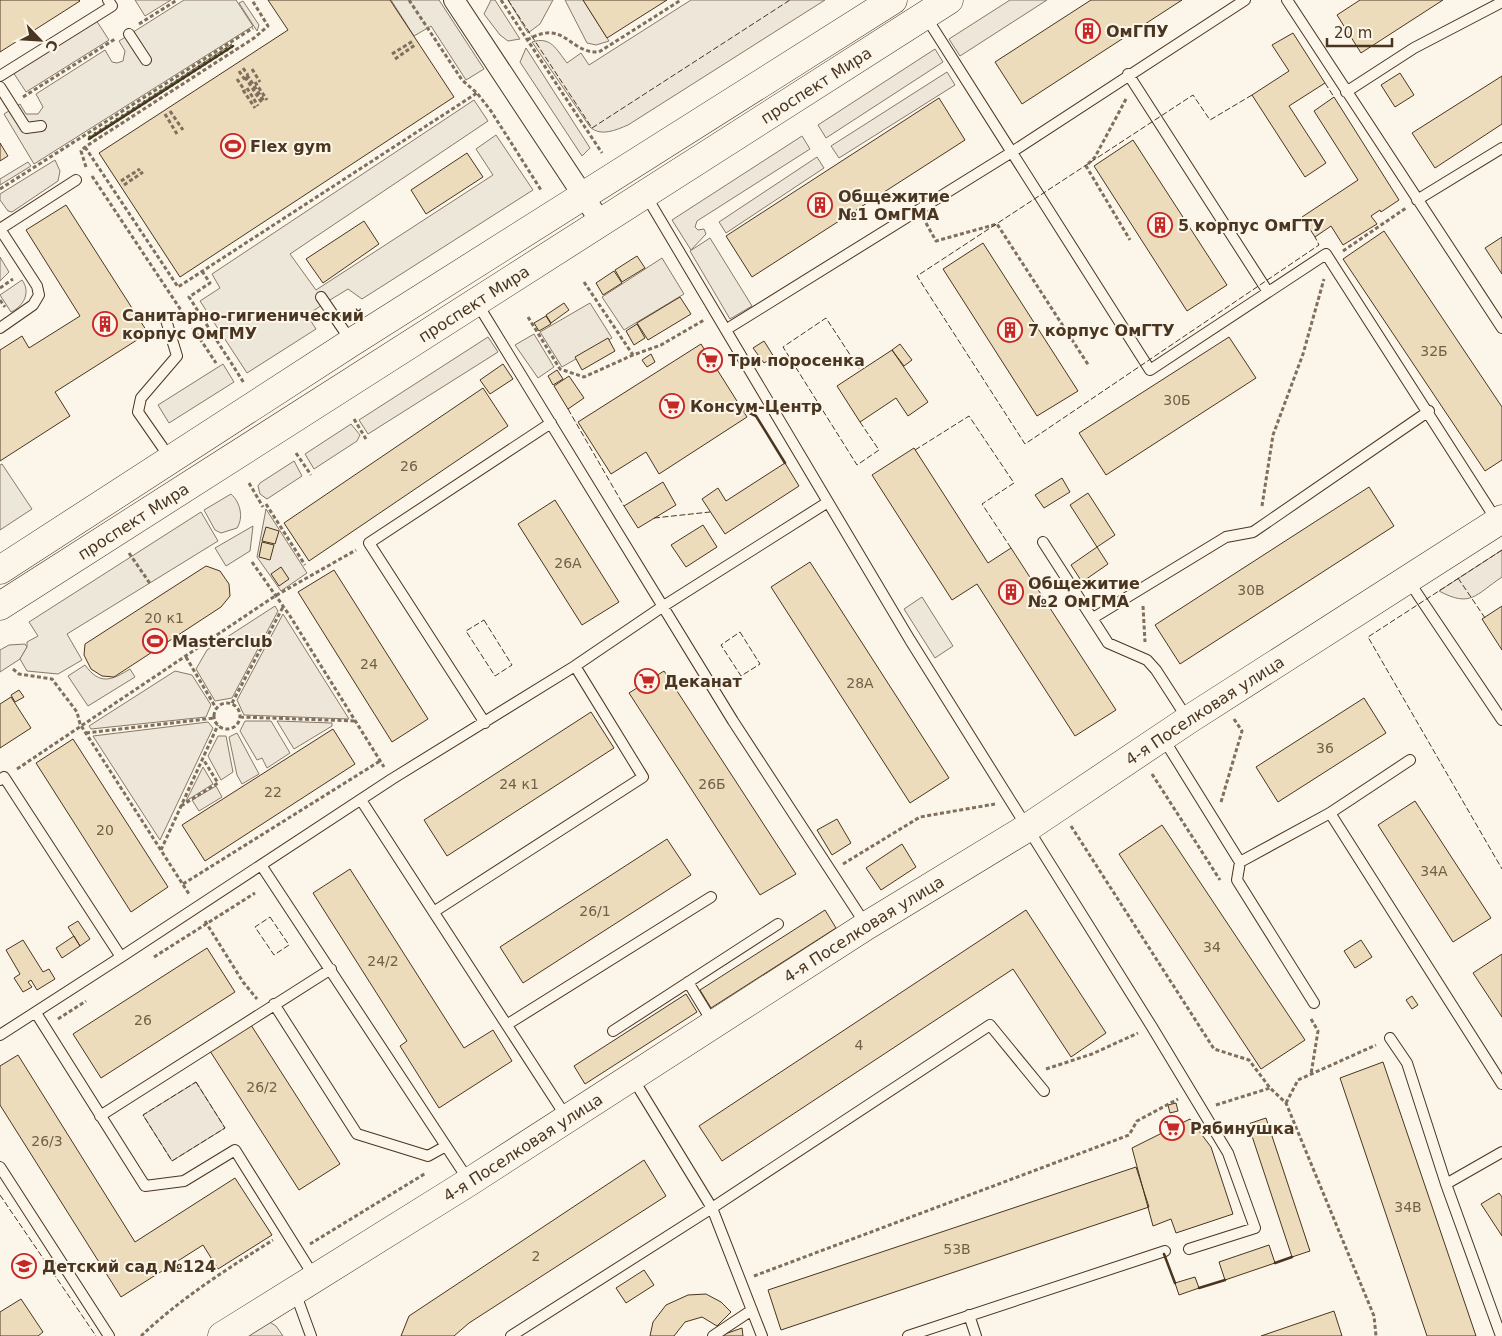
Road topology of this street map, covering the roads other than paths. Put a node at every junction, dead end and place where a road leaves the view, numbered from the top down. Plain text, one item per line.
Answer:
1 (108, 0) edge
2 (454, 0) edge
3 (893, 0) edge
4 (949, 0) edge
5 (1245, 0) edge
6 (1287, 0) edge
7 (1502, 2) edge
8 (925, 16) junction
9 (128, 32) road end
10 (146, 60) dead end
11 (1128, 74) junction
12 (0, 76) edge
13 (0, 87) edge
14 (1346, 92) junction
15 (41, 126) dead end
16 (1502, 148) edge
17 (1012, 152) junction
18 (76, 180) dead end
19 (644, 194) junction
20 (583, 197) junction
21 (1417, 200) junction
22 (600, 221) junction
23 (0, 229) edge
24 (1268, 292) junction
25 (321, 297) dead end
26 (476, 301) junction
27 (166, 320) dead end
28 (0, 328) edge
29 (1502, 328) edge
30 (727, 329) junction
31 (352, 342) junction
32 (1429, 411) junction
33 (551, 423) junction
34 (217, 448) junction
35 (170, 459) junction
36 (828, 502) junction
37 (1500, 520) edge
38 (1043, 542) dead end
39 (0, 570) edge
40 (1407, 579) junction
41 (0, 606) edge
42 (662, 607) junction
43 (1093, 618) junction
44 (576, 666) junction
45 (1188, 720) junction
46 (1502, 720) edge
47 (485, 723) junction
48 (1162, 738) junction
49 (1410, 760) dead end
50 (2, 779) edge
51 (361, 800) junction
52 (1330, 813) junction
53 (1027, 828) junction
54 (1240, 862) junction
55 (260, 865) junction
56 (711, 897) dead end
57 (435, 911) junction
58 (778, 924) dead end
59 (866, 926) junction
60 (121, 957) junction
61 (331, 969) junction
62 (688, 982) junction
63 (1314, 1003) dead end
64 (270, 1007) junction
65 (36, 1013) junction
66 (712, 1023) junction
67 (508, 1024) junction
68 (613, 1031) dead end
69 (0, 1035) edge
70 (1390, 1038) road end
71 (631, 1076) junction
72 (1502, 1084) edge
73 (1044, 1091) dead end
74 (100, 1116) junction
75 (567, 1118) junction
76 (446, 1146) junction
77 (1502, 1152) edge
78 (0, 1167) edge
79 (469, 1182) junction
80 (1446, 1184) junction
81 (712, 1208) junction
82 (1189, 1249) dead end
83 (1165, 1251) dead end
84 (305, 1286) junction
85 (752, 1310) junction
86 (969, 1315) junction
87 (109, 1336) edge
88 (222, 1336) edge
89 (311, 1336) edge
90 (511, 1336) edge
91 (713, 1336) edge
92 (762, 1336) edge
93 (908, 1336) edge
94 (976, 1336) edge
95 (1500, 1336) edge

1 - 12 lane
2 - 20 street
3 - 20 main road, проспект Мира
4 - 8 main road, проспект Мира
5 - 11 lane
6 - 14 lane
7 - 14 lane
8 - 17 lane
8 - 19 main road, проспект Мира
9 - 10 lane
11 - 17 lane
11 - 24 lane
13 - 15 lane
14 - 21 lane
16 - 21 lane
17 - 24 lane
17 - 30 lane
18 - 23 lane
19 - 22 main road, проспект Мира
19 - 30 lane
20 - 22 street
20 - 31 main road, проспект Мира
21 - 29 lane
22 - 26 main road, проспект Мира
23 - 28 lane
24 - 32 lane
25 - 31 lane
26 - 33 lane
26 - 34 main road, проспект Мира
27 - 35 lane
30 - 36 lane
31 - 34 main road, проспект Мира
32 - 37 lane
32 - 43 lane
33 - 42 lane
33 - 47 lane
34 - 35 main road, проспект Мира
34 - 41 main road, проспект Мира
35 - 39 main road, проспект Мира
36 - 42 lane
36 - 53 lane
37 - 40 main road, 4-я Поселковая улица
38 - 43 lane
40 - 45 main road, 4-я Поселковая улица
40 - 46 lane
42 - 44 lane
42 - 59 lane
43 - 45 lane
44 - 47 lane
44 - 57 lane
45 - 48 main road, 4-я Поселковая улица
47 - 51 lane
48 - 53 main road, 4-я Поселковая улица
48 - 54 lane
49 - 52 lane
50 - 60 lane
51 - 55 lane
51 - 57 lane
52 - 54 lane
52 - 72 lane
53 - 59 main road, 4-я Поселковая улица
53 - 82 lane
54 - 63 lane
55 - 60 lane
55 - 61 lane
56 - 67 lane
57 - 67 lane
58 - 62 lane
59 - 66 main road, 4-я Поселковая улица
60 - 65 lane
61 - 64 lane
61 - 76 lane
62 - 66 lane
62 - 68 lane
64 - 74 lane
64 - 76 lane
65 - 69 lane
65 - 74 lane
66 - 71 main road, 4-я Поселковая улица
67 - 75 lane
70 - 80 lane
71 - 75 main road, 4-я Поселковая улица
71 - 81 lane
73 - 81 lane
74 - 84 lane
75 - 79 main road, 4-я Поселковая улица
76 - 79 lane
77 - 80 lane
78 - 87 lane
79 - 84 main road, 4-я Поселковая улица
80 - 95 lane
81 - 85 lane
81 - 90 lane
83 - 86 lane
84 - 88 main road, 4-я Поселковая улица
84 - 89 lane
85 - 91 lane
85 - 92 lane
86 - 93 lane
86 - 94 lane

